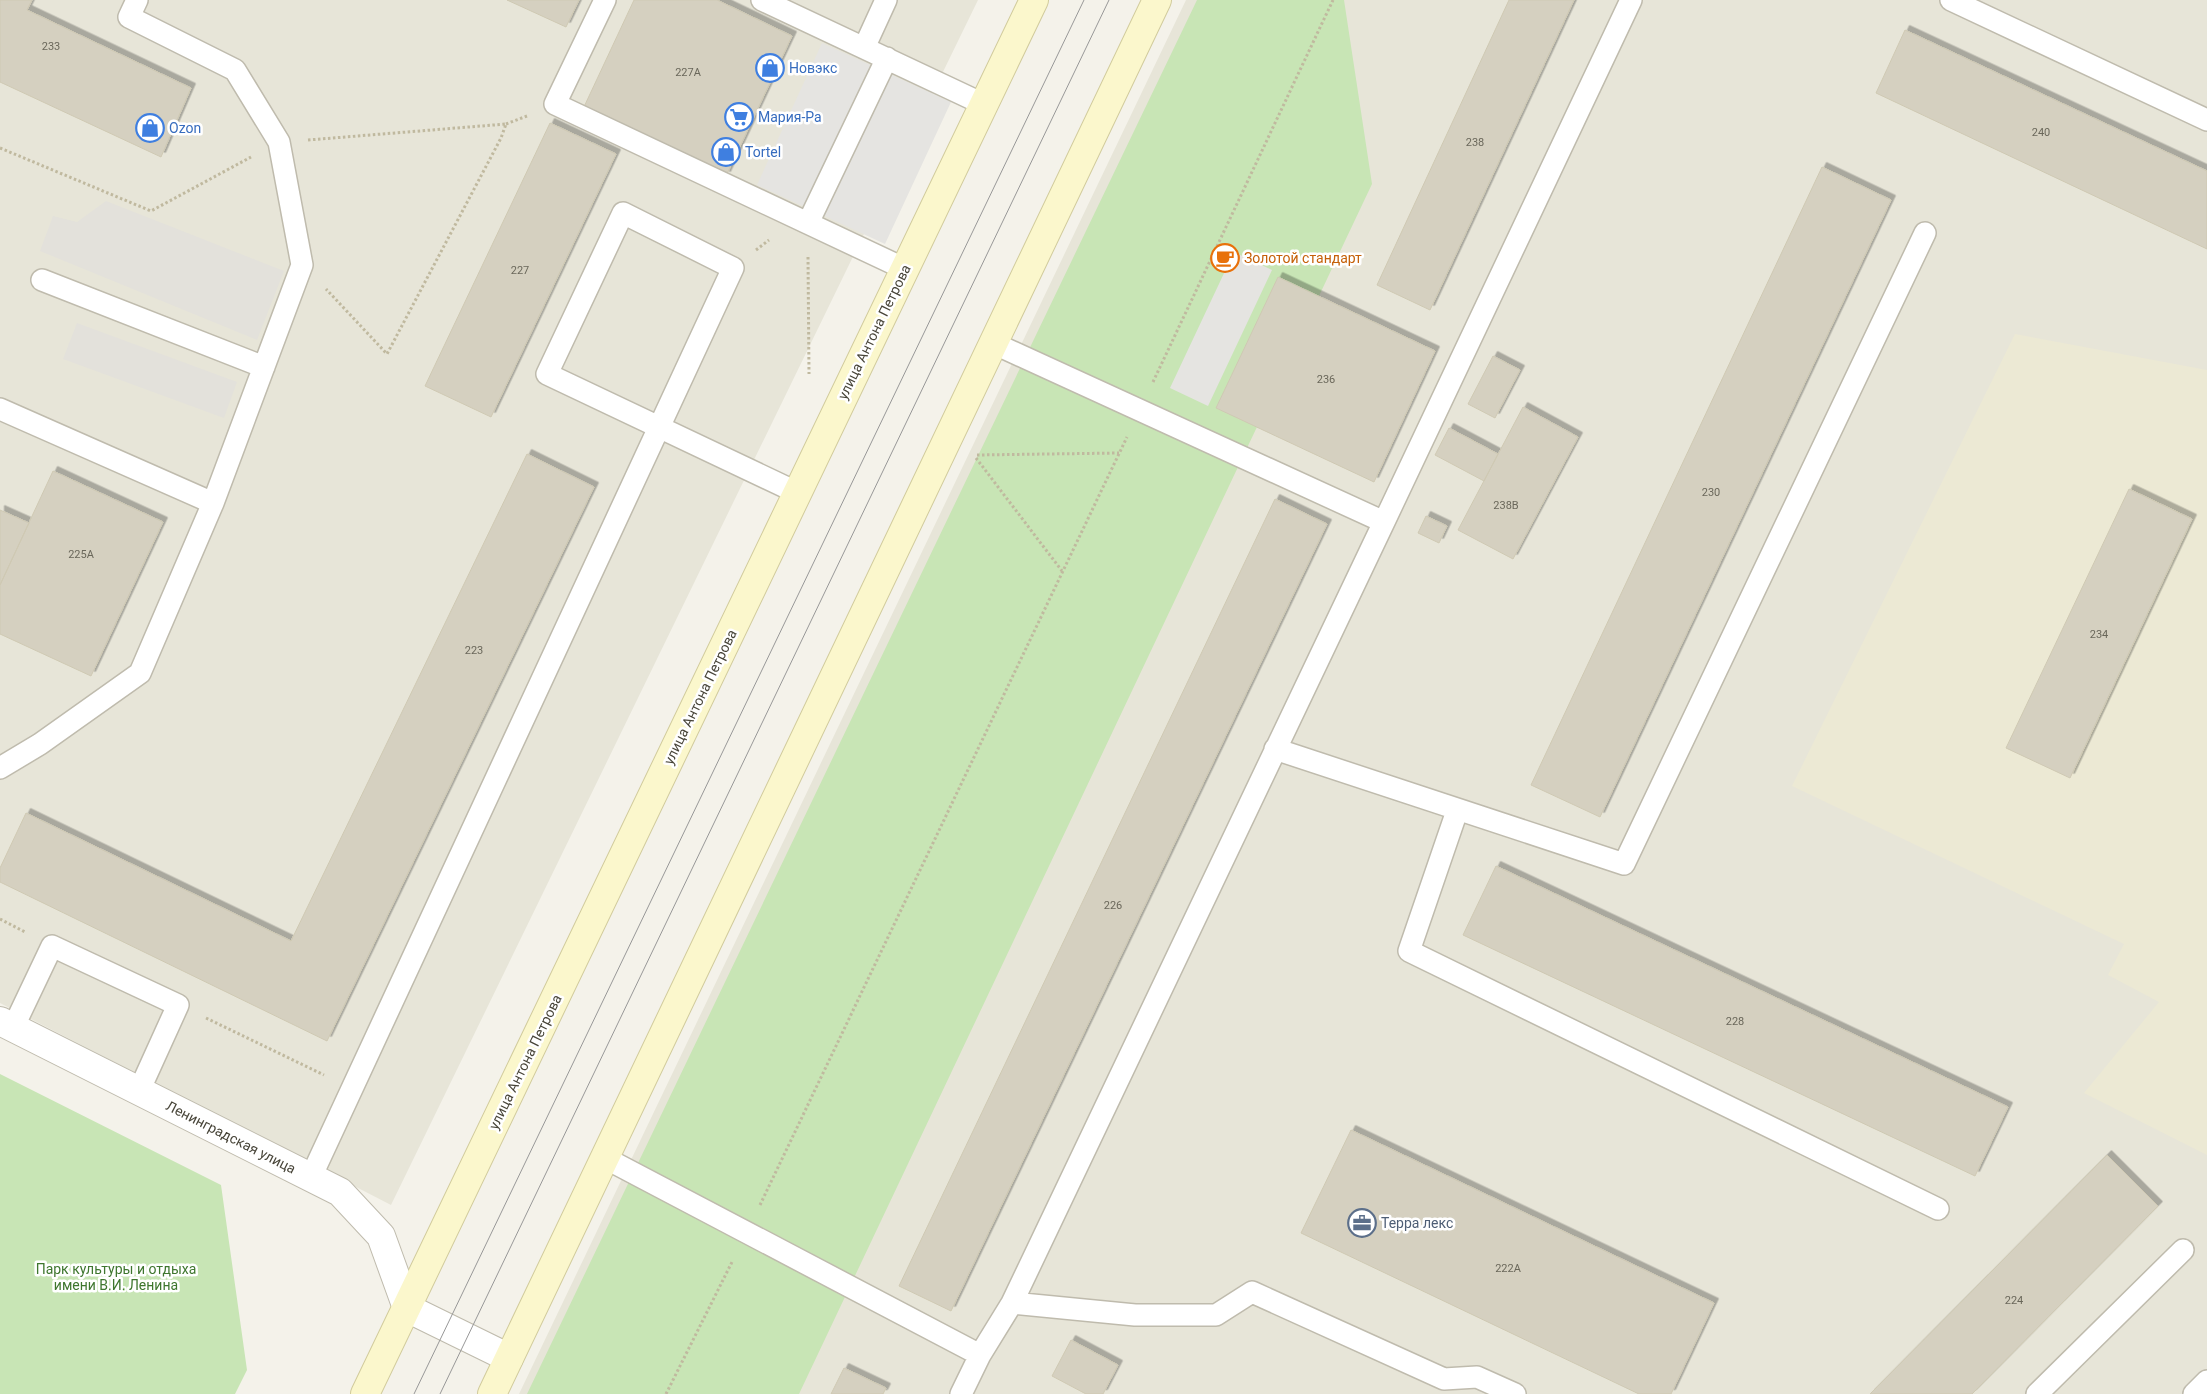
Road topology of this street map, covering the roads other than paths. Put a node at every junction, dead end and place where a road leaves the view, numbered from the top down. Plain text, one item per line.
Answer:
1 (137, 0) edge
2 (605, 0) edge
3 (762, 0) edge
4 (886, 0) edge
5 (1034, 0) edge
6 (1158, 0) edge
7 (1631, 0) edge
8 (1952, 0) edge
9 (864, 48) junction
10 (887, 58) junction
11 (984, 104) junction
12 (2207, 120) edge
13 (803, 221) junction
14 (1925, 233) dead end
15 (905, 269) junction
16 (42, 280) dead end
17 (993, 343) junction
18 (264, 367) junction
19 (0, 409) edge
20 (660, 427) junction
21 (798, 493) junction
22 (213, 503) junction
23 (1384, 522) junction
24 (1275, 749) junction
25 (0, 768) edge
26 (1457, 811) junction
27 (7, 1025) edge
28 (139, 1091) junction
29 (604, 1158) junction
30 (312, 1177) junction
31 (1938, 1209) dead end
32 (2183, 1250) dead end
33 (1012, 1304) junction
34 (407, 1308) junction
35 (980, 1355) junction
36 (509, 1358) junction
37 (2207, 1381) edge
38 (365, 1394) edge
39 (492, 1394) edge
40 (961, 1394) edge
41 (1515, 1394) edge
42 (2037, 1394) edge
43 (2194, 1394) edge

1 - 18 lane
2 - 13 lane
3 - 9 lane
4 - 9 lane
5 - 11 main road, улица Антона Петрова
6 - 17 main road
7 - 23 lane
8 - 12 lane
9 - 10 lane
10 - 11 lane
10 - 13 lane
11 - 15 main road, улица Антона Петрова
13 - 15 lane
14 - 26 lane
15 - 21 main road, улица Антона Петрова
16 - 18 lane
17 - 23 lane
17 - 29 main road
18 - 22 lane
19 - 22 lane
20 - 20 lane
20 - 21 lane
20 - 30 lane
21 - 34 main road, улица Антона Петрова
22 - 25 lane
23 - 24 lane
24 - 26 lane
24 - 33 lane
26 - 31 lane
27 - 28 street, Ленинградская улица
27 - 28 lane
28 - 30 street, Ленинградская улица
29 - 35 lane
29 - 36 main road
30 - 34 street, Ленинградская улица
32 - 42 lane
33 - 35 lane
33 - 41 lane
34 - 36 street
34 - 38 main road, улица Антона Петрова
35 - 40 lane
36 - 39 main road
37 - 43 lane

